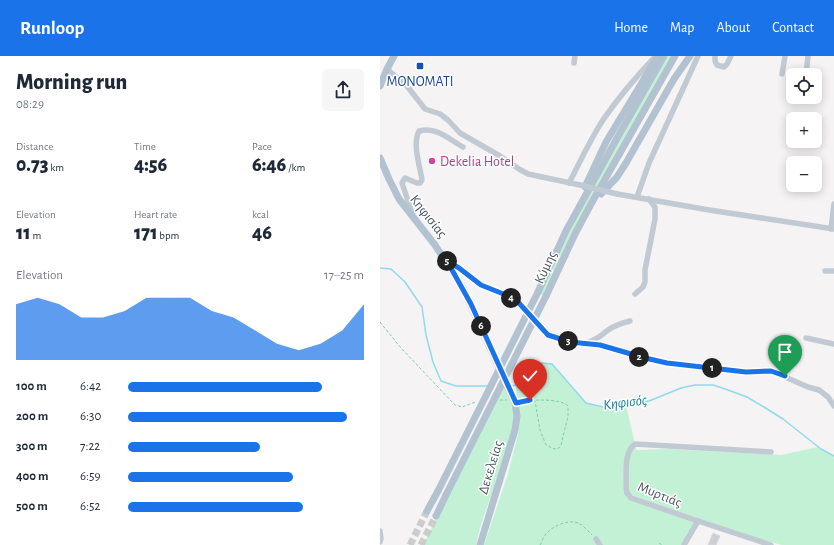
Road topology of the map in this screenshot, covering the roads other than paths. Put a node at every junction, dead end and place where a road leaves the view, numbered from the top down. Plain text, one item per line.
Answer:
1 (394, 56) edge
2 (575, 56) edge
3 (657, 56) edge
4 (664, 56) edge
5 (675, 56) edge
6 (690, 56) edge
7 (698, 56) edge
8 (715, 56) edge
9 (730, 56) edge
10 (785, 56) edge
11 (808, 56) edge
12 (574, 63) dead end
13 (807, 68) edge
14 (387, 69) junction
15 (782, 74) dead end
16 (380, 86) edge
17 (463, 147) dead end
18 (380, 158) edge
19 (569, 183) junction
20 (637, 197) junction
21 (649, 199) junction
22 (582, 201) junction
23 (591, 204) junction
24 (834, 204) edge
25 (414, 217) junction
26 (832, 229) edge
27 (447, 261) junction
28 (825, 271) dead end
29 (834, 271) edge
30 (635, 294) dead end
31 (630, 321) dead end
32 (806, 338) dead end
33 (587, 343) junction
34 (834, 344) edge
35 (515, 400) joint
36 (834, 406) edge
37 (771, 452) dead end
38 (427, 511) tunnel mouth
39 (436, 516) tunnel mouth
40 (698, 521) junction
41 (380, 531) edge
42 (596, 538) road end
43 (380, 542) edge
44 (480, 545) edge
45 (600, 545) edge
46 (684, 545) edge
47 (772, 545) edge

1 - 14 main road
2 - 12 street
3 - 19 street
3 - 22 main road
4 - 22 main road, Κύμης
5 - 23 main road, Κύμης
6 - 23 main road
7 - 20 street
8 - 9 street
10 - 15 street
11 - 13 street
14 - 16 main road
14 - 19 street
17 - 25 street
18 - 25 main road, Κηφισίας
19 - 20 street, bridge
20 - 21 street
21 - 26 street
21 - 30 street
22 - 38 main road, Κύμης, bridge
23 - 39 main road, Κύμης, bridge
24 - 26 street
25 - 27 main road, Κηφισίας
27 - 33 street
27 - 35 main road, Κηφισίας
28 - 29 street
31 - 33 street
32 - 34 street
33 - 36 street
35 - 44 main road, Δεκελείας
37 - 40 street, Μυρτιάς
40 - 46 street
40 - 47 street, Μυρτιάς
41 - 43 street
42 - 45 street

